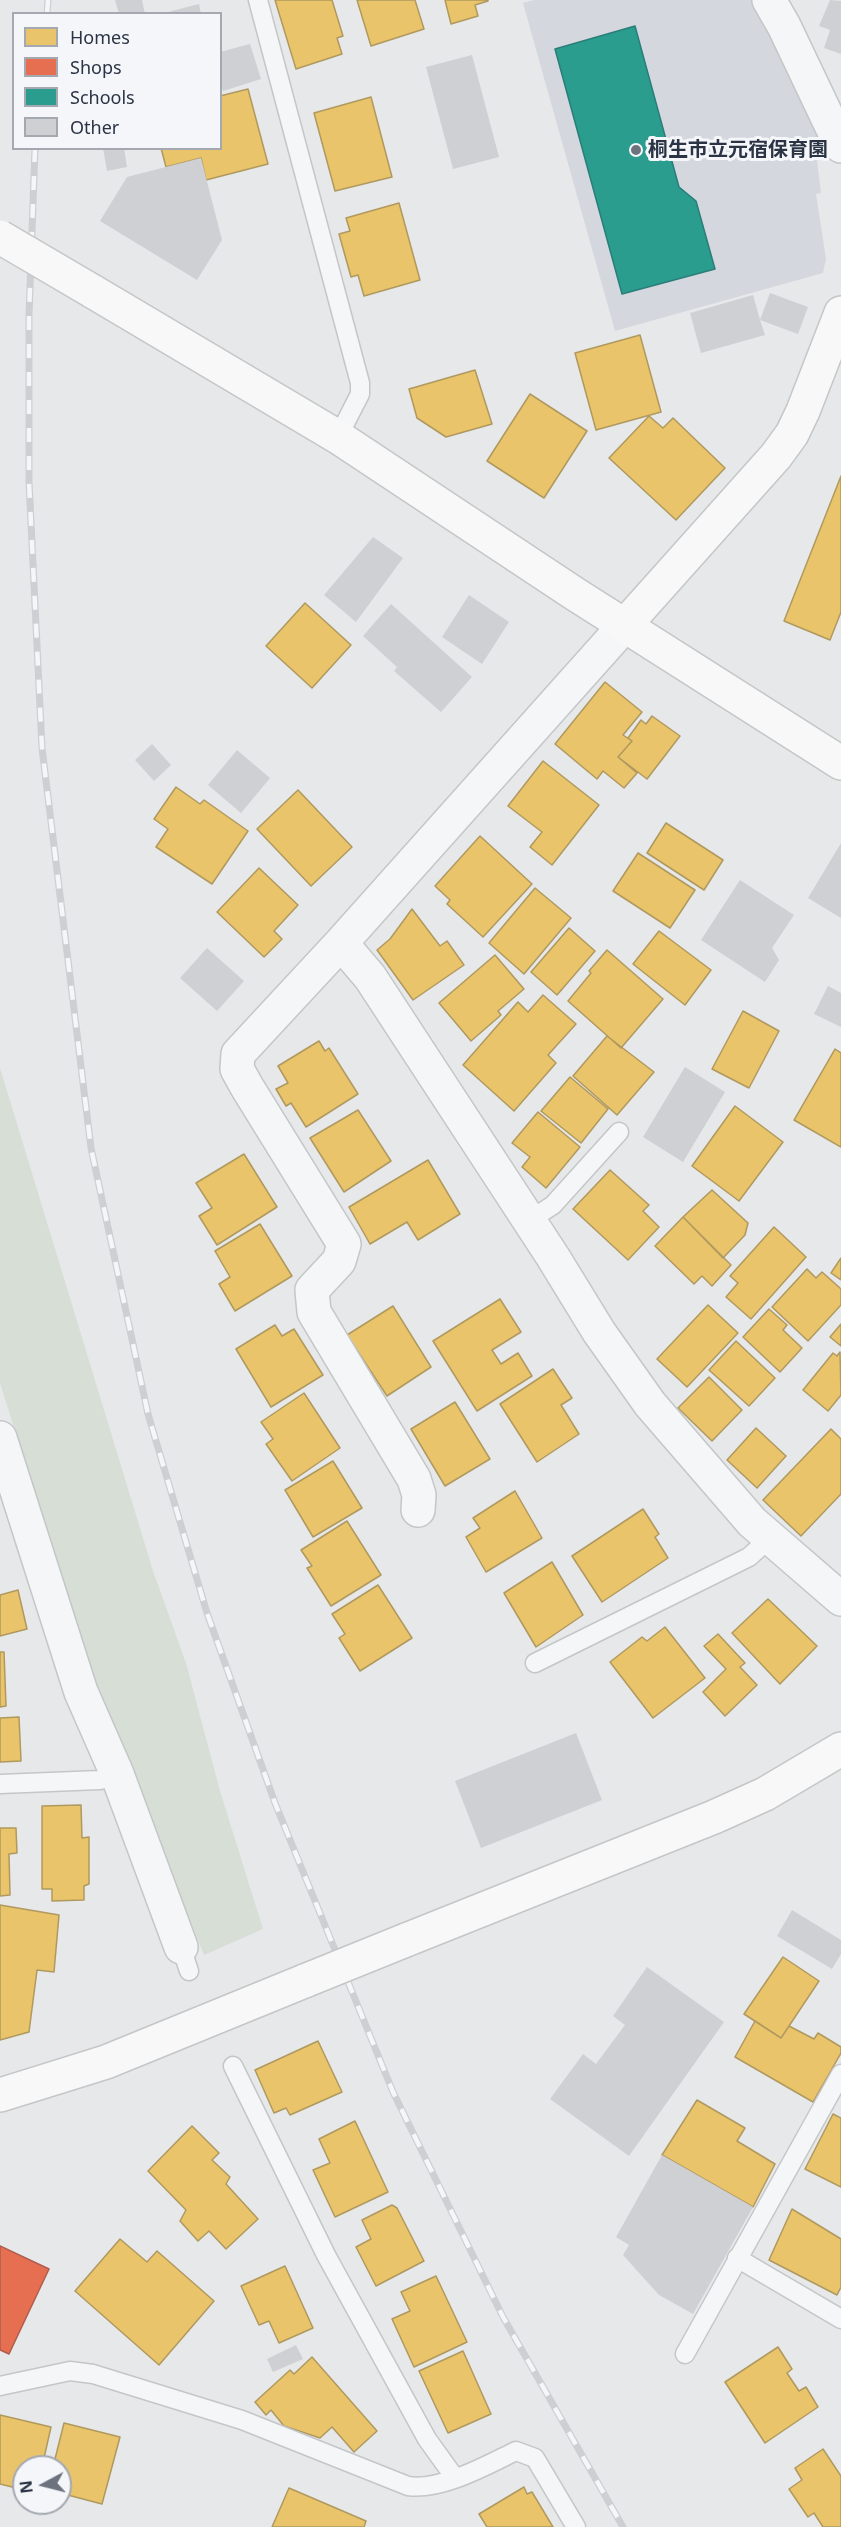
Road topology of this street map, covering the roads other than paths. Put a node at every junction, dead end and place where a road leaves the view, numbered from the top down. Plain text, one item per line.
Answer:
1 (258, 0) edge
2 (769, 0) edge
3 (841, 146) edge
4 (0, 237) edge
5 (839, 324) edge
6 (338, 437) junction
7 (625, 625) junction
8 (841, 763) edge
9 (341, 943) junction
10 (619, 1132) dead end
11 (530, 1221) junction
12 (0, 1438) edge
13 (418, 1510) dead end
14 (771, 1537) junction
15 (841, 1599) edge
16 (534, 1663) dead end
17 (841, 1749) edge
18 (117, 1774) junction
19 (0, 1784) edge
20 (185, 1959) dead end
21 (233, 2066) dead end
22 (841, 2074) edge
23 (0, 2095) edge
24 (737, 2258) junction
25 (841, 2319) edge
26 (685, 2354) dead end
27 (0, 2386) edge
28 (454, 2478) junction
29 (576, 2527) edge

1 - 6 lane
2 - 3 street
4 - 6 street, bridge
5 - 7 street
6 - 7 street
7 - 8 street
7 - 9 street
9 - 11 street
9 - 13 street
10 - 11 lane
11 - 14 street
12 - 18 street
14 - 15 street
14 - 16 lane
17 - 23 street, bridge
18 - 19 lane
18 - 20 street
21 - 28 lane
22 - 24 lane
24 - 25 lane
24 - 26 lane
27 - 28 lane
28 - 29 lane

